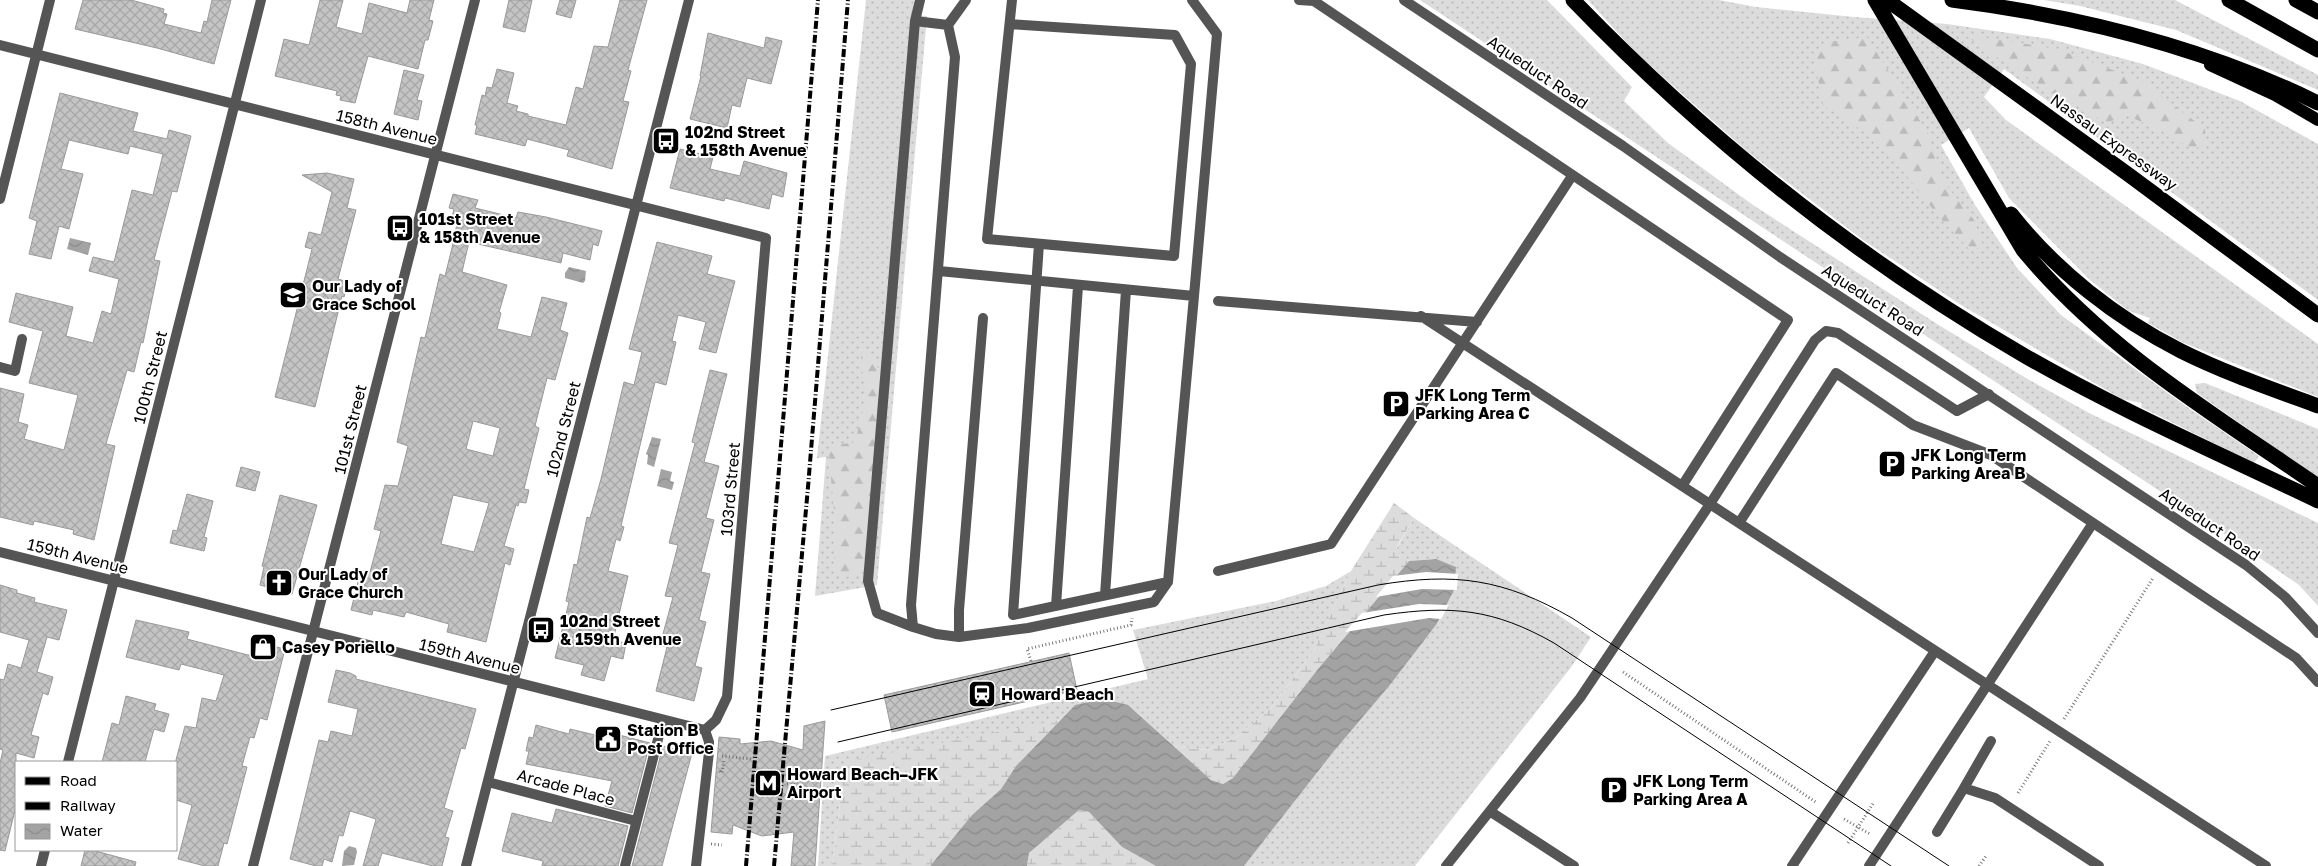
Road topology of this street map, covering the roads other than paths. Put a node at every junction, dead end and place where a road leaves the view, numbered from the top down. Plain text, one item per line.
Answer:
1 (50, 0) edge
2 (261, 0) edge
3 (474, 0) edge
4 (689, 0) edge
5 (920, 0) edge
6 (966, 0) edge
7 (1012, 0) edge
8 (1192, 0) edge
9 (1299, 0) edge
10 (1404, 0) edge
11 (1573, 0) edge
12 (1875, 0) edge
13 (1887, 0) edge
14 (1952, 0) edge
15 (2229, 0) edge
16 (2296, 0) edge
17 (2318, 12) edge
18 (915, 21) junction
19 (1010, 24) junction
20 (948, 25) junction
21 (2126, 34) junction
22 (0, 45) edge
23 (2318, 50) edge
24 (38, 54) junction
25 (2318, 102) edge
26 (234, 104) junction
27 (2318, 120) edge
28 (435, 155) junction
29 (1978, 171) junction
30 (1572, 176) junction
31 (0, 199) edge
32 (635, 205) junction
33 (766, 238) joint
34 (1040, 244) junction
35 (938, 271) junction
36 (1037, 281) junction
37 (1078, 286) junction
38 (1126, 290) junction
39 (1194, 296) junction
40 (1218, 301) dead end
41 (2318, 315) edge
42 (1422, 316) junction
43 (983, 318) dead end
44 (1477, 322) junction
45 (22, 340) dead end
46 (1462, 343) junction
47 (0, 368) edge
48 (1989, 394) junction
49 (2318, 406) edge
50 (1682, 486) junction
51 (2318, 486) edge
52 (2318, 501) edge
53 (1710, 504) junction
54 (1739, 523) junction
55 (2093, 523) junction
56 (0, 552) edge
57 (1218, 572) dead end
58 (114, 581) junction
59 (1168, 582) junction
60 (1105, 595) junction
61 (1056, 606) junction
62 (913, 627) junction
63 (313, 632) junction
64 (2318, 633) edge
65 (959, 637) junction
66 (1936, 651) junction
67 (2318, 682) edge
68 (514, 683) junction
69 (1987, 685) junction
70 (663, 720) junction
71 (703, 730) junction
72 (1991, 741) dead end
73 (68, 761) edge
74 (488, 782) junction
75 (1964, 788) junction
76 (1491, 812) junction
77 (636, 820) junction
78 (1937, 832) dead end
79 (45, 851) edge
80 (41, 866) edge
81 (253, 866) edge
82 (466, 866) edge
83 (625, 866) edge
84 (696, 866) edge
85 (1446, 866) edge
86 (1574, 866) edge
87 (1792, 866) edge
88 (1869, 866) edge
89 (2099, 866) edge
90 (2266, 866) edge

1 - 24 street
2 - 26 street, 100th Street
3 - 28 street, 101st Street
4 - 32 street, 102nd Street
5 - 18 street
6 - 20 street
7 - 19 street
8 - 39 street
9 - 30 street
10 - 48 street, Aqueduct Road
11 - 52 highway
12 - 29 highway
13 - 41 highway, Nassau Expressway
14 - 21 highway
15 - 23 highway
16 - 17 highway
18 - 20 street
18 - 62 street
19 - 34 street
19 - 34 street
20 - 35 street
21 - 25 highway
21 - 27 main road
22 - 24 street, 158th Avenue
24 - 26 street, 158th Avenue
24 - 31 street
26 - 28 street, 158th Avenue
26 - 58 street, 100th Street
28 - 32 street, 158th Avenue
28 - 63 street, 101st Street
29 - 49 highway
29 - 51 highway
30 - 44 street
30 - 50 street
32 - 33 street, 158th Avenue
32 - 68 street, 102nd Street
33 - 71 street, 103rd Street
34 - 36 street
35 - 36 street
35 - 62 street
36 - 37 street
36 - 61 street
37 - 38 street
37 - 61 street
38 - 39 street
38 - 60 street
39 - 59 street
40 - 42 street
42 - 44 street
42 - 46 street
43 - 65 street
44 - 46 street
45 - 47 street
46 - 50 street
46 - 57 street
48 - 53 street
48 - 64 street, Aqueduct Road
50 - 53 street
53 - 54 street
53 - 76 street
54 - 55 street
54 - 66 street
55 - 67 street
55 - 69 street
56 - 58 street, 159th Avenue
58 - 63 street, 159th Avenue
58 - 73 street, 100th Street
59 - 60 street
59 - 65 street
60 - 61 street
62 - 65 street
63 - 68 street, 159th Avenue
63 - 81 street, 101st Street
66 - 69 street
66 - 87 street
68 - 70 street, 159th Avenue
68 - 74 street, 102nd Street
69 - 88 street
69 - 90 street
70 - 71 street, 159th Avenue
70 - 77 street
71 - 84 street
72 - 75 street
74 - 77 street, Arcade Place
74 - 82 street, 102nd Street
75 - 78 street
75 - 89 street
76 - 85 street
76 - 86 street
77 - 83 street
79 - 80 street

